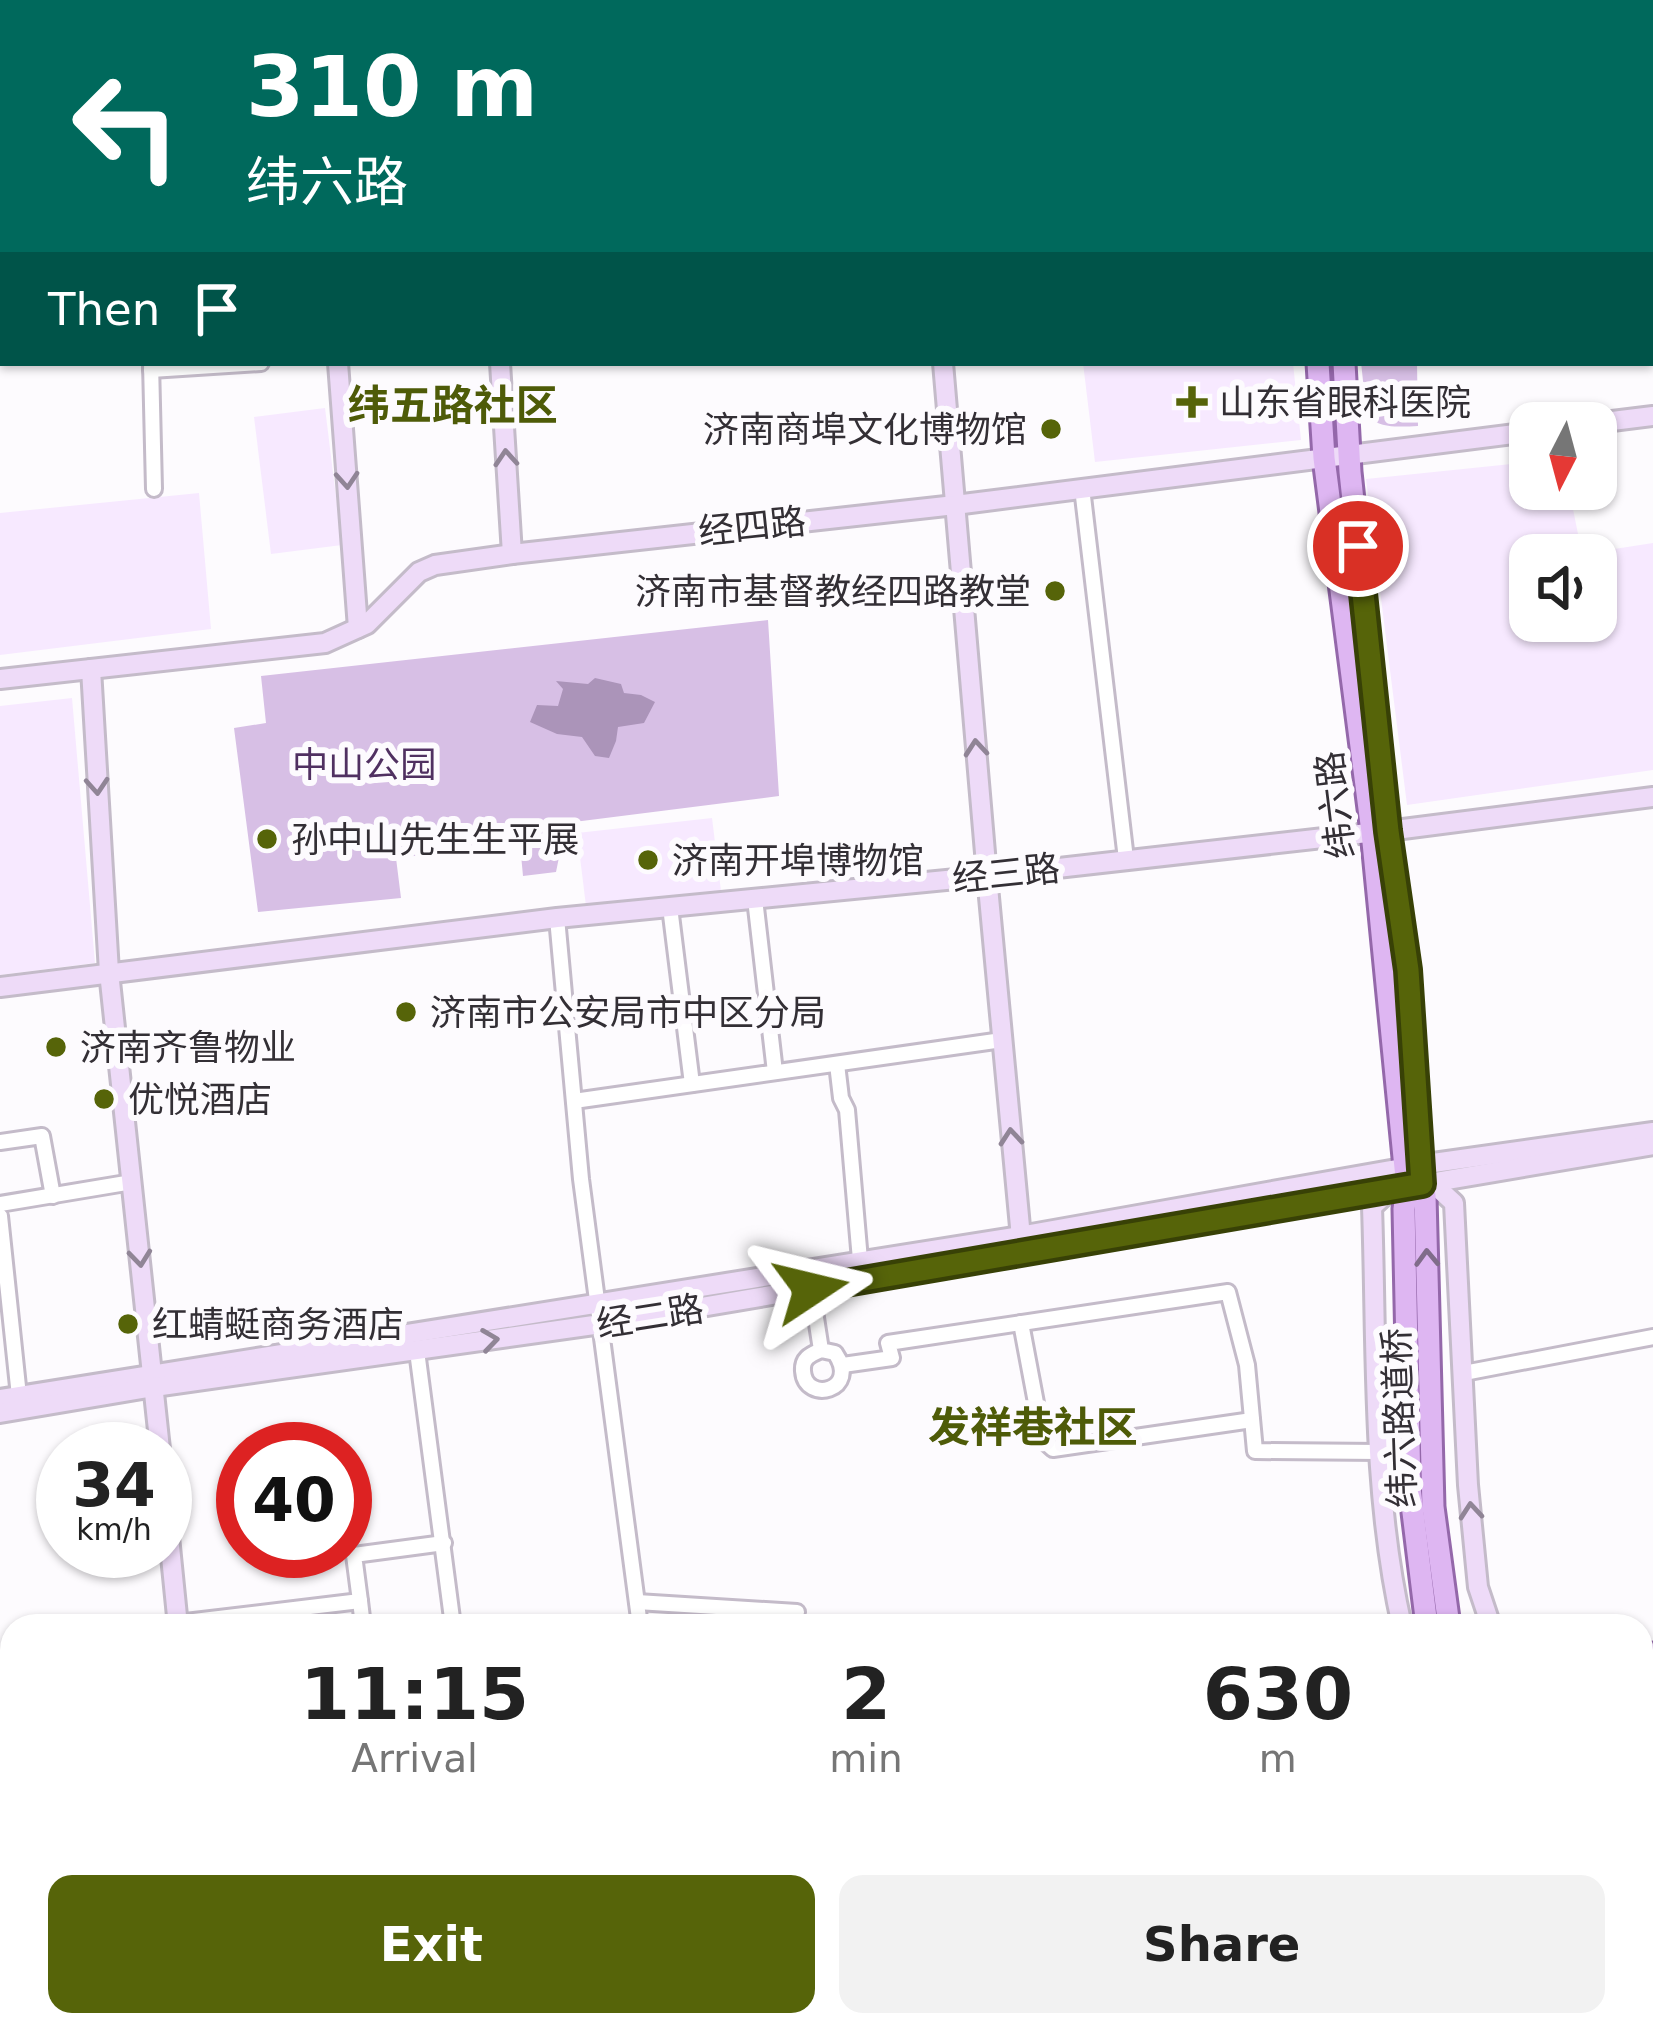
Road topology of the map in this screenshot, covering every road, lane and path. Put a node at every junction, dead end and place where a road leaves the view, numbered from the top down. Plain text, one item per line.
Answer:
1 (338, 366) edge
2 (500, 366) edge
3 (943, 366) edge
4 (1318, 366) edge
5 (1345, 366) edge
6 (151, 367) edge
7 (1653, 416) edge
8 (1617, 421) edge
9 (1509, 435) edge
10 (1350, 455) junction
11 (1324, 458) junction
12 (1082, 488) junction
13 (154, 489) dead end
14 (955, 505) junction
15 (512, 554) junction
16 (358, 628) junction
17 (91, 669) junction
18 (0, 679) edge
19 (1653, 796) edge
20 (1380, 832) junction
21 (1126, 859) junction
22 (987, 876) junction
23 (755, 899) junction
24 (670, 907) junction
25 (557, 918) junction
26 (110, 972) junction
27 (0, 987) edge
28 (1002, 1040) junction
29 (837, 1064) junction
30 (775, 1072) junction
31 (692, 1084) junction
32 (574, 1101) junction
33 (1653, 1132) edge
34 (0, 1142) edge
35 (1653, 1145) edge
36 (132, 1183) junction
37 (1413, 1187) junction
38 (53, 1196) junction
39 (0, 1204) edge
40 (0, 1216) edge
41 (1022, 1244) junction
42 (860, 1260) junction
43 (808, 1268) junction
44 (811, 1289) junction
45 (598, 1302) junction
46 (1021, 1323) junction
47 (601, 1324) junction
48 (1653, 1337) edge
49 (820, 1350) junction
50 (417, 1351) junction
51 (843, 1365) junction
52 (1464, 1373) junction
53 (154, 1380) junction
54 (9, 1397) edge
55 (0, 1413) edge
56 (1252, 1420) junction
57 (158, 1422) edge
58 (1381, 1452) junction
59 (444, 1543) junction
60 (173, 1578) edge
61 (360, 1600) junction
62 (637, 1602) junction
63 (796, 1612) dead end
64 (176, 1614) edge
65 (258, 1614) edge
66 (362, 1614) edge
67 (452, 1614) edge
68 (638, 1614) edge
69 (1399, 1614) edge
70 (1426, 1614) edge
71 (1446, 1614) edge
72 (1487, 1614) edge

1 -> 16 street
15 -> 2 street
3 - 14 street
4 - 11 main road, 纬六路
5 - 10 main road, 纬六路
6 - 13 street
7 - 8 street
9 - 10 street, 经四路
10 - 11 street, 经四路
10 - 20 main road, 纬六路
11 - 12 street, 经四路
11 - 20 main road, 纬六路
12 - 14 street, 经四路
12 - 21 street
14 - 15 street, 经四路
22 -> 14 street
15 - 16 street, 经四路
16 - 17 street, 经四路
17 - 18 street, 经四路
17 -> 26 street
19 - 20 street, 经三路
20 - 21 street, 经三路
20 - 37 main road, 纬六路
21 - 22 street, 经三路
22 - 23 street, 经三路
22 - 28 street
23 - 24 street, 经三路
23 - 30 street
24 - 25 street, 经三路
24 - 31 street
25 - 26 street, 经三路
25 - 32 street
26 - 27 street, 经三路
26 - 36 street
28 - 29 street
41 -> 28 street
29 - 30 street
29 - 42 street
30 - 31 street
31 - 32 street
32 - 45 street
33 - 37 street, 经二路
34 - 38 street
35 - 37 street, 经二路
36 - 38 street
36 -> 53 street
37 - 41 street, 经二路
37 - 52 street, 纬六路
37 - 58 street, 纬六路
37 - 70 main road, 纬六路道桥
71 -> 37 main road, 纬六路道桥
38 - 39 street
40 - 54 street
41 - 42 street, 经二路
41 - 44 street, 经二路
42 - 43 street, 经二路
43 - 44 street
43 - 45 street, 经二路
44 - 47 street, 经二路
44 - 49 street
45 - 47 street
45 - 53 street, 经二路
46 - 51 street
46 - 56 street
46 - 56 street
50 -> 47 street, 经二路
47 - 62 street
48 - 52 street
49 - 51 street
49 - 51 street
50 - 53 street, 经二路
50 - 59 street
72 -> 52 street, 纬六路
53 - 54 street, 经二路
53 - 55 street, 经二路
53 - 57 street
56 - 58 street
58 - 69 street, 纬六路
59 - 61 street
59 - 67 street
60 - 64 street
61 - 65 street
61 - 66 street
62 - 63 street
62 - 68 street

